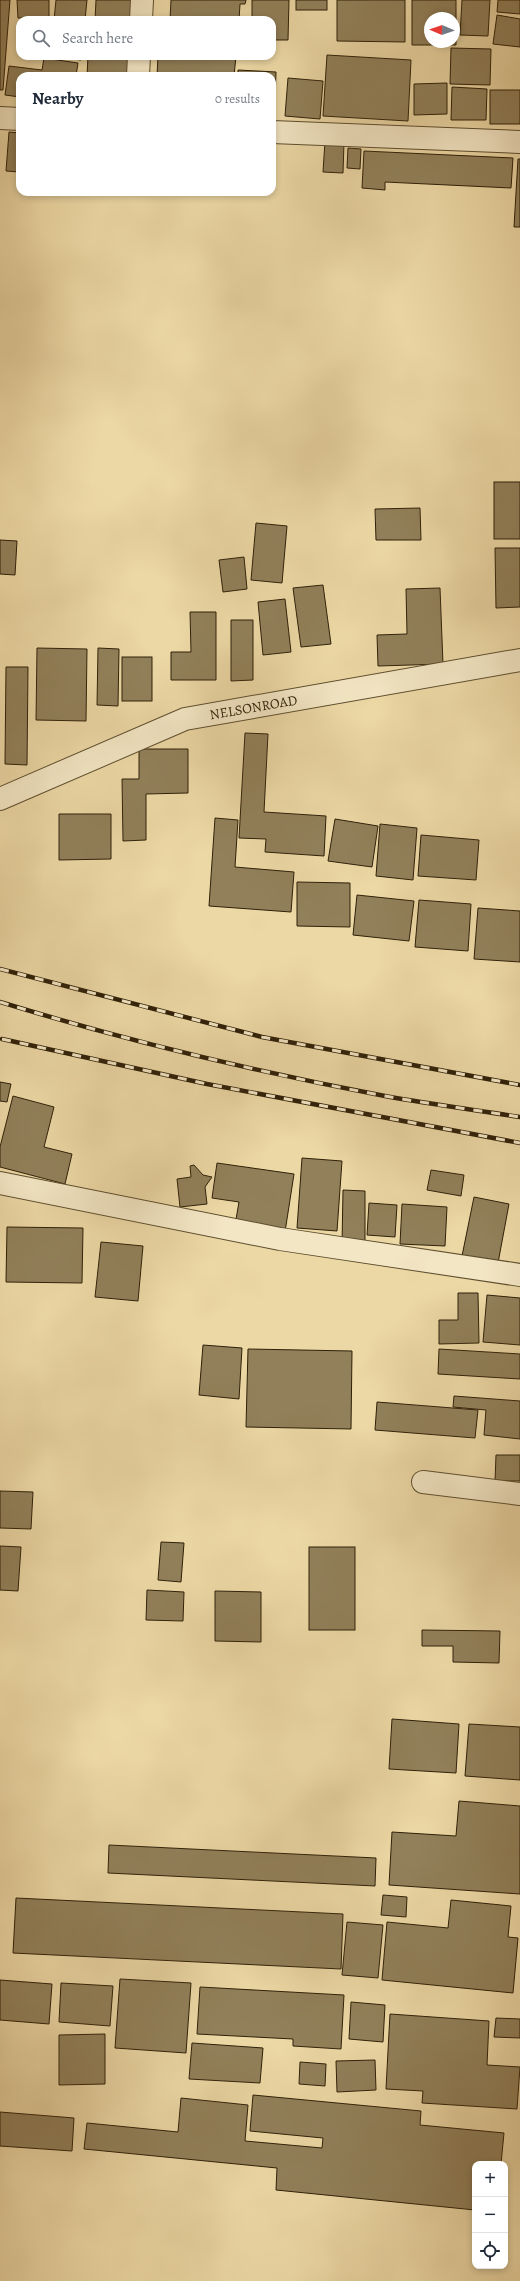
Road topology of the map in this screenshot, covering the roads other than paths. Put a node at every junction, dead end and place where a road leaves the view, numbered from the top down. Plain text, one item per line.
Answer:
1 (142, 0) edge
2 (141, 16) edge
3 (139, 60) edge
4 (138, 72) edge
5 (0, 118) edge
6 (16, 119) edge
7 (276, 132) edge
8 (520, 142) edge
9 (520, 660) edge
10 (0, 800) edge
11 (0, 1183) edge
12 (520, 1275) edge
13 (423, 1482) dead end
14 (520, 1494) edge

1 - 2 street
3 - 4 street
5 - 6 street
7 - 8 street
9 - 10 street, NELSONROAD
11 - 12 street
13 - 14 street

